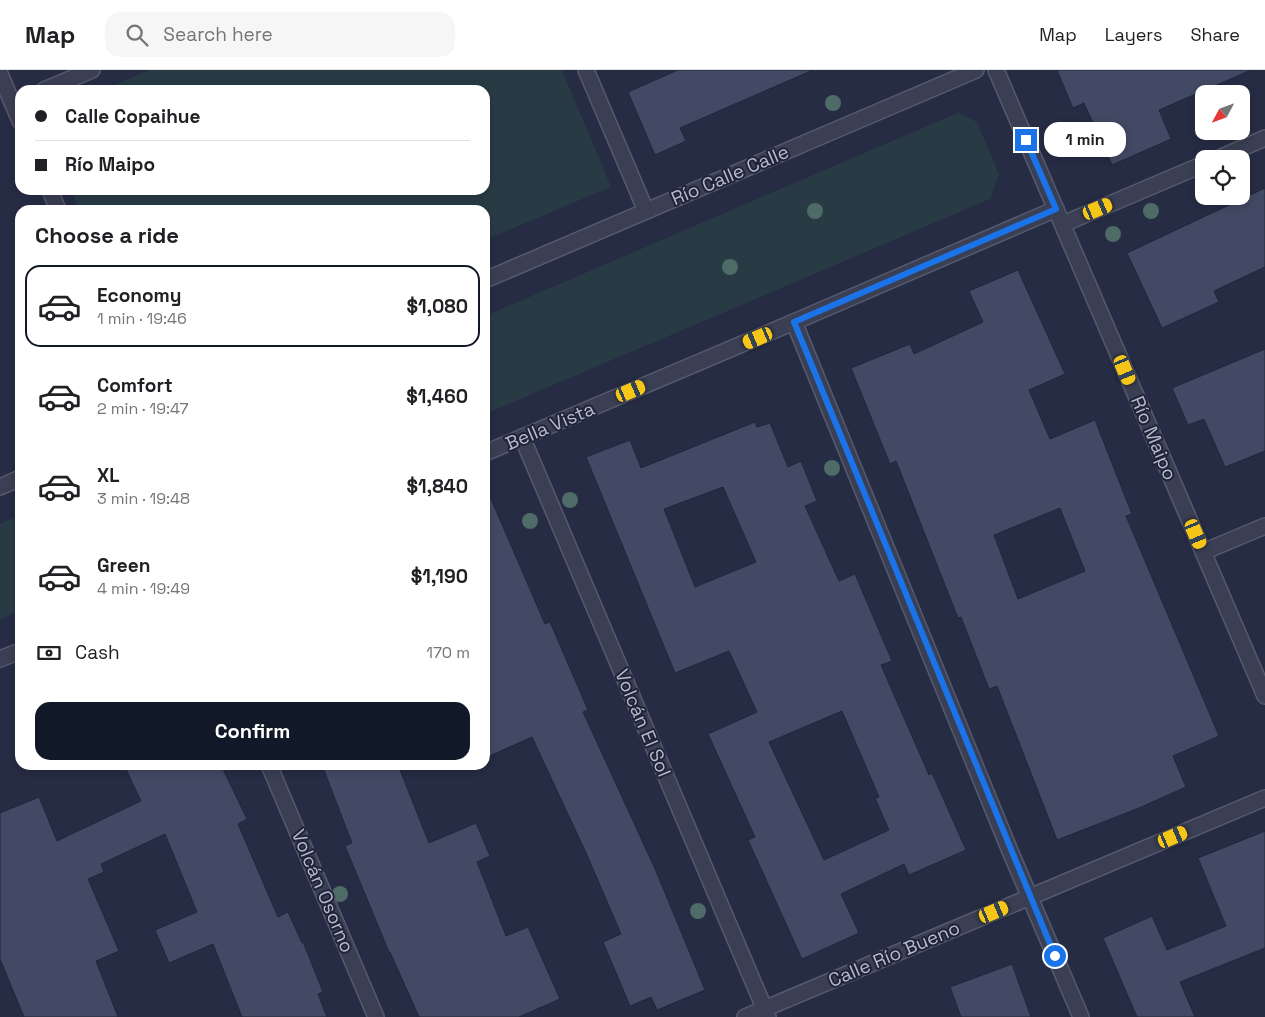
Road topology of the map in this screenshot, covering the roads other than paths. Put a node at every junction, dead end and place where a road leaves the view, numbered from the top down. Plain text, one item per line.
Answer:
1 (92, 70) edge
2 (586, 70) edge
3 (976, 70) edge
4 (996, 70) edge
5 (0, 74) edge
6 (56, 85) edge
7 (15, 100) edge
8 (1265, 138) edge
9 (1238, 150) edge
10 (1195, 168) edge
11 (1056, 209) junction
12 (646, 211) junction
13 (1063, 224) junction
14 (490, 278) edge
15 (794, 322) junction
16 (522, 437) junction
17 (490, 451) edge
18 (15, 480) edge
19 (0, 486) edge
20 (1265, 526) edge
21 (1203, 552) junction
22 (15, 653) edge
23 (0, 659) edge
24 (1265, 696) edge
25 (272, 770) edge
26 (1265, 798) edge
27 (1030, 898) junction
28 (766, 1013) edge
29 (376, 1017) edge
30 (745, 1017) edge
31 (1080, 1017) edge

1 - 6 street
2 - 12 street
3 - 12 street, Río Calle Calle
4 - 11 street, Río Maipo
5 - 7 street
8 - 9 street
10 - 13 street
11 - 13 street, Río Maipo
11 - 15 street, Bella Vista
12 - 14 street, Río Calle Calle
13 - 21 street, Río Maipo
15 - 16 street, Bella Vista
15 - 27 street
16 - 17 street, Bella Vista
16 - 28 street, Volcán El Sol
18 - 19 street
20 - 21 street
21 - 24 street, Río Maipo
22 - 23 street
25 - 29 street, Volcán Osorno
26 - 27 street, Calle Río Bueno
27 - 28 street, Calle Río Bueno
27 - 31 street
28 - 30 street, Calle Río Bueno

